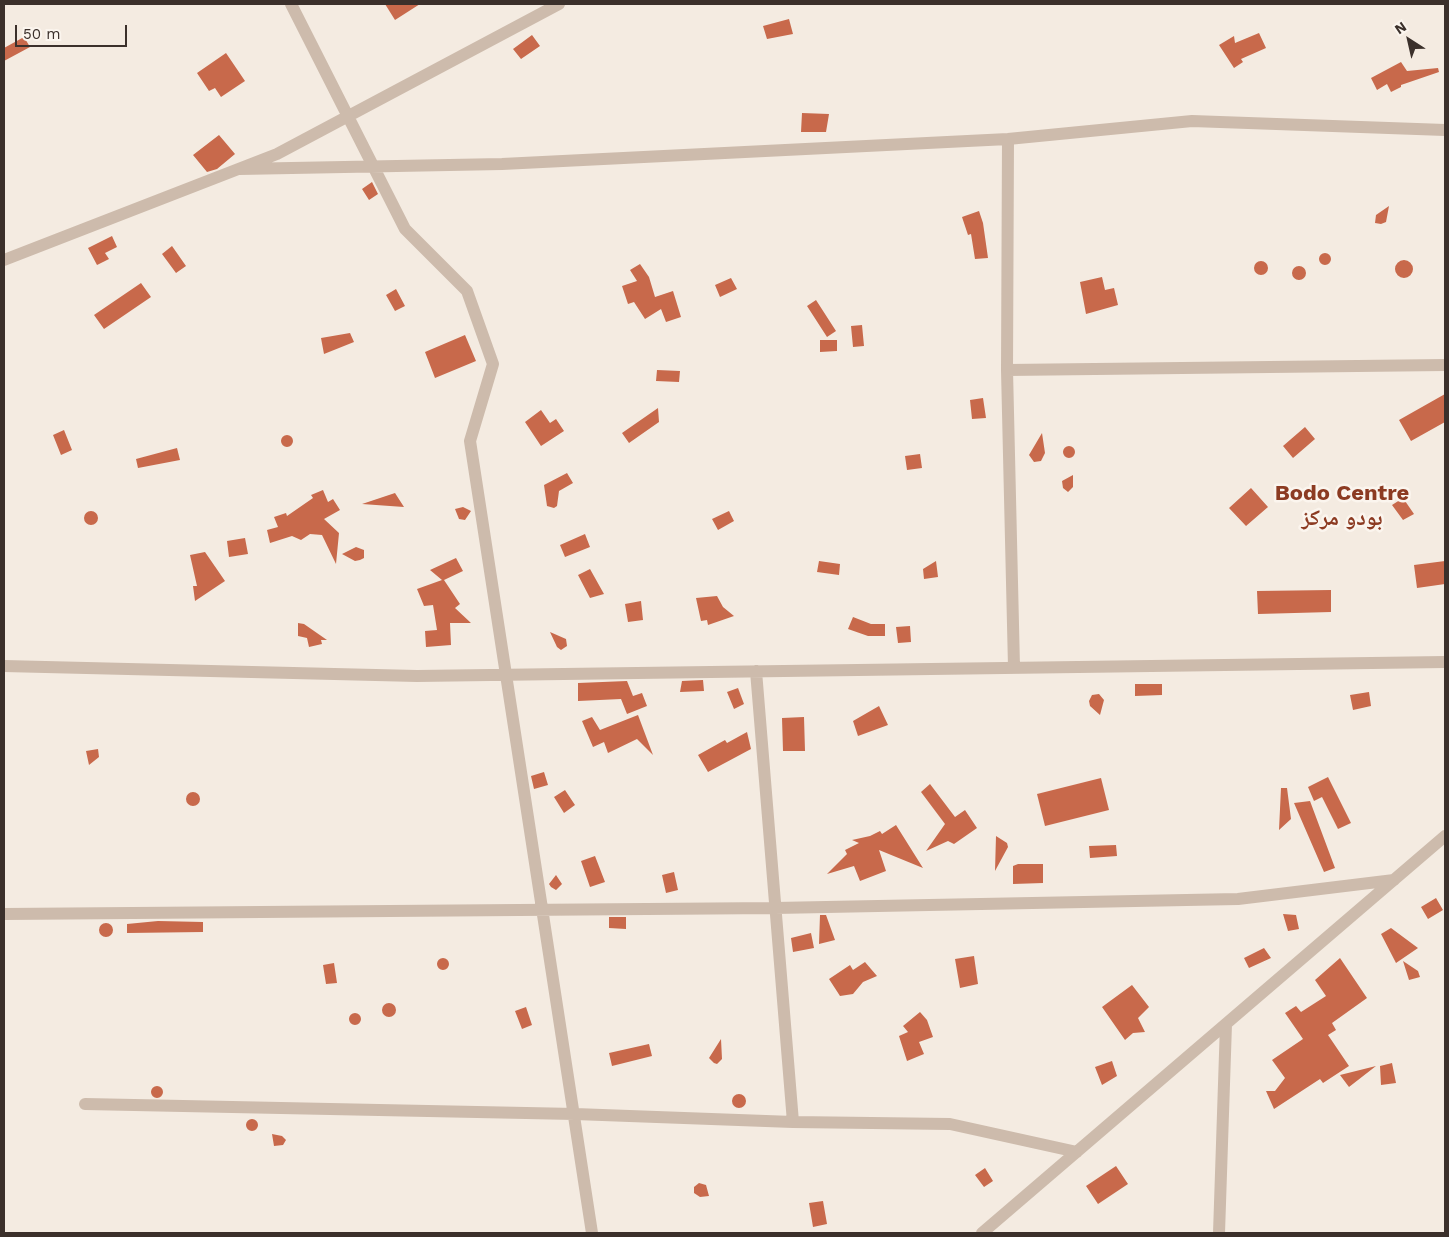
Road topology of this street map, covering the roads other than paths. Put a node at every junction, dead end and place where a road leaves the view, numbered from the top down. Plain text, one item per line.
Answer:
1 (291, 4) edge
2 (559, 4) edge
3 (349, 116) junction
4 (1445, 130) edge
5 (1008, 139) junction
6 (374, 166) junction
7 (239, 168) junction
8 (4, 260) edge
9 (1445, 365) edge
10 (1007, 370) junction
11 (1445, 662) edge
12 (4, 666) edge
13 (1014, 667) junction
14 (756, 671) junction
15 (507, 675) junction
16 (1445, 836) edge
17 (1394, 880) junction
18 (775, 908) junction
19 (542, 910) junction
20 (4, 914) edge
21 (1226, 1024) junction
22 (85, 1104) dead end
23 (575, 1114) junction
24 (793, 1122) junction
25 (1077, 1152) junction
26 (592, 1233) edge
27 (982, 1233) edge
28 (1219, 1233) edge

1 - 3 street
2 - 3 street
3 - 6 street
3 - 7 street
4 - 5 street
5 - 6 street
5 - 10 street
6 - 7 street
6 - 15 street
7 - 8 street
9 - 10 street
10 - 13 street
11 - 13 street
12 - 15 street
13 - 14 street
14 - 15 street
14 - 18 street
15 - 19 street
16 - 17 street
17 - 18 street
17 - 21 street
18 - 19 street
18 - 24 street
19 - 20 street
19 - 23 street
21 - 25 street
21 - 28 street
22 - 23 street
23 - 24 street
23 - 26 street
24 - 25 street
25 - 27 street

